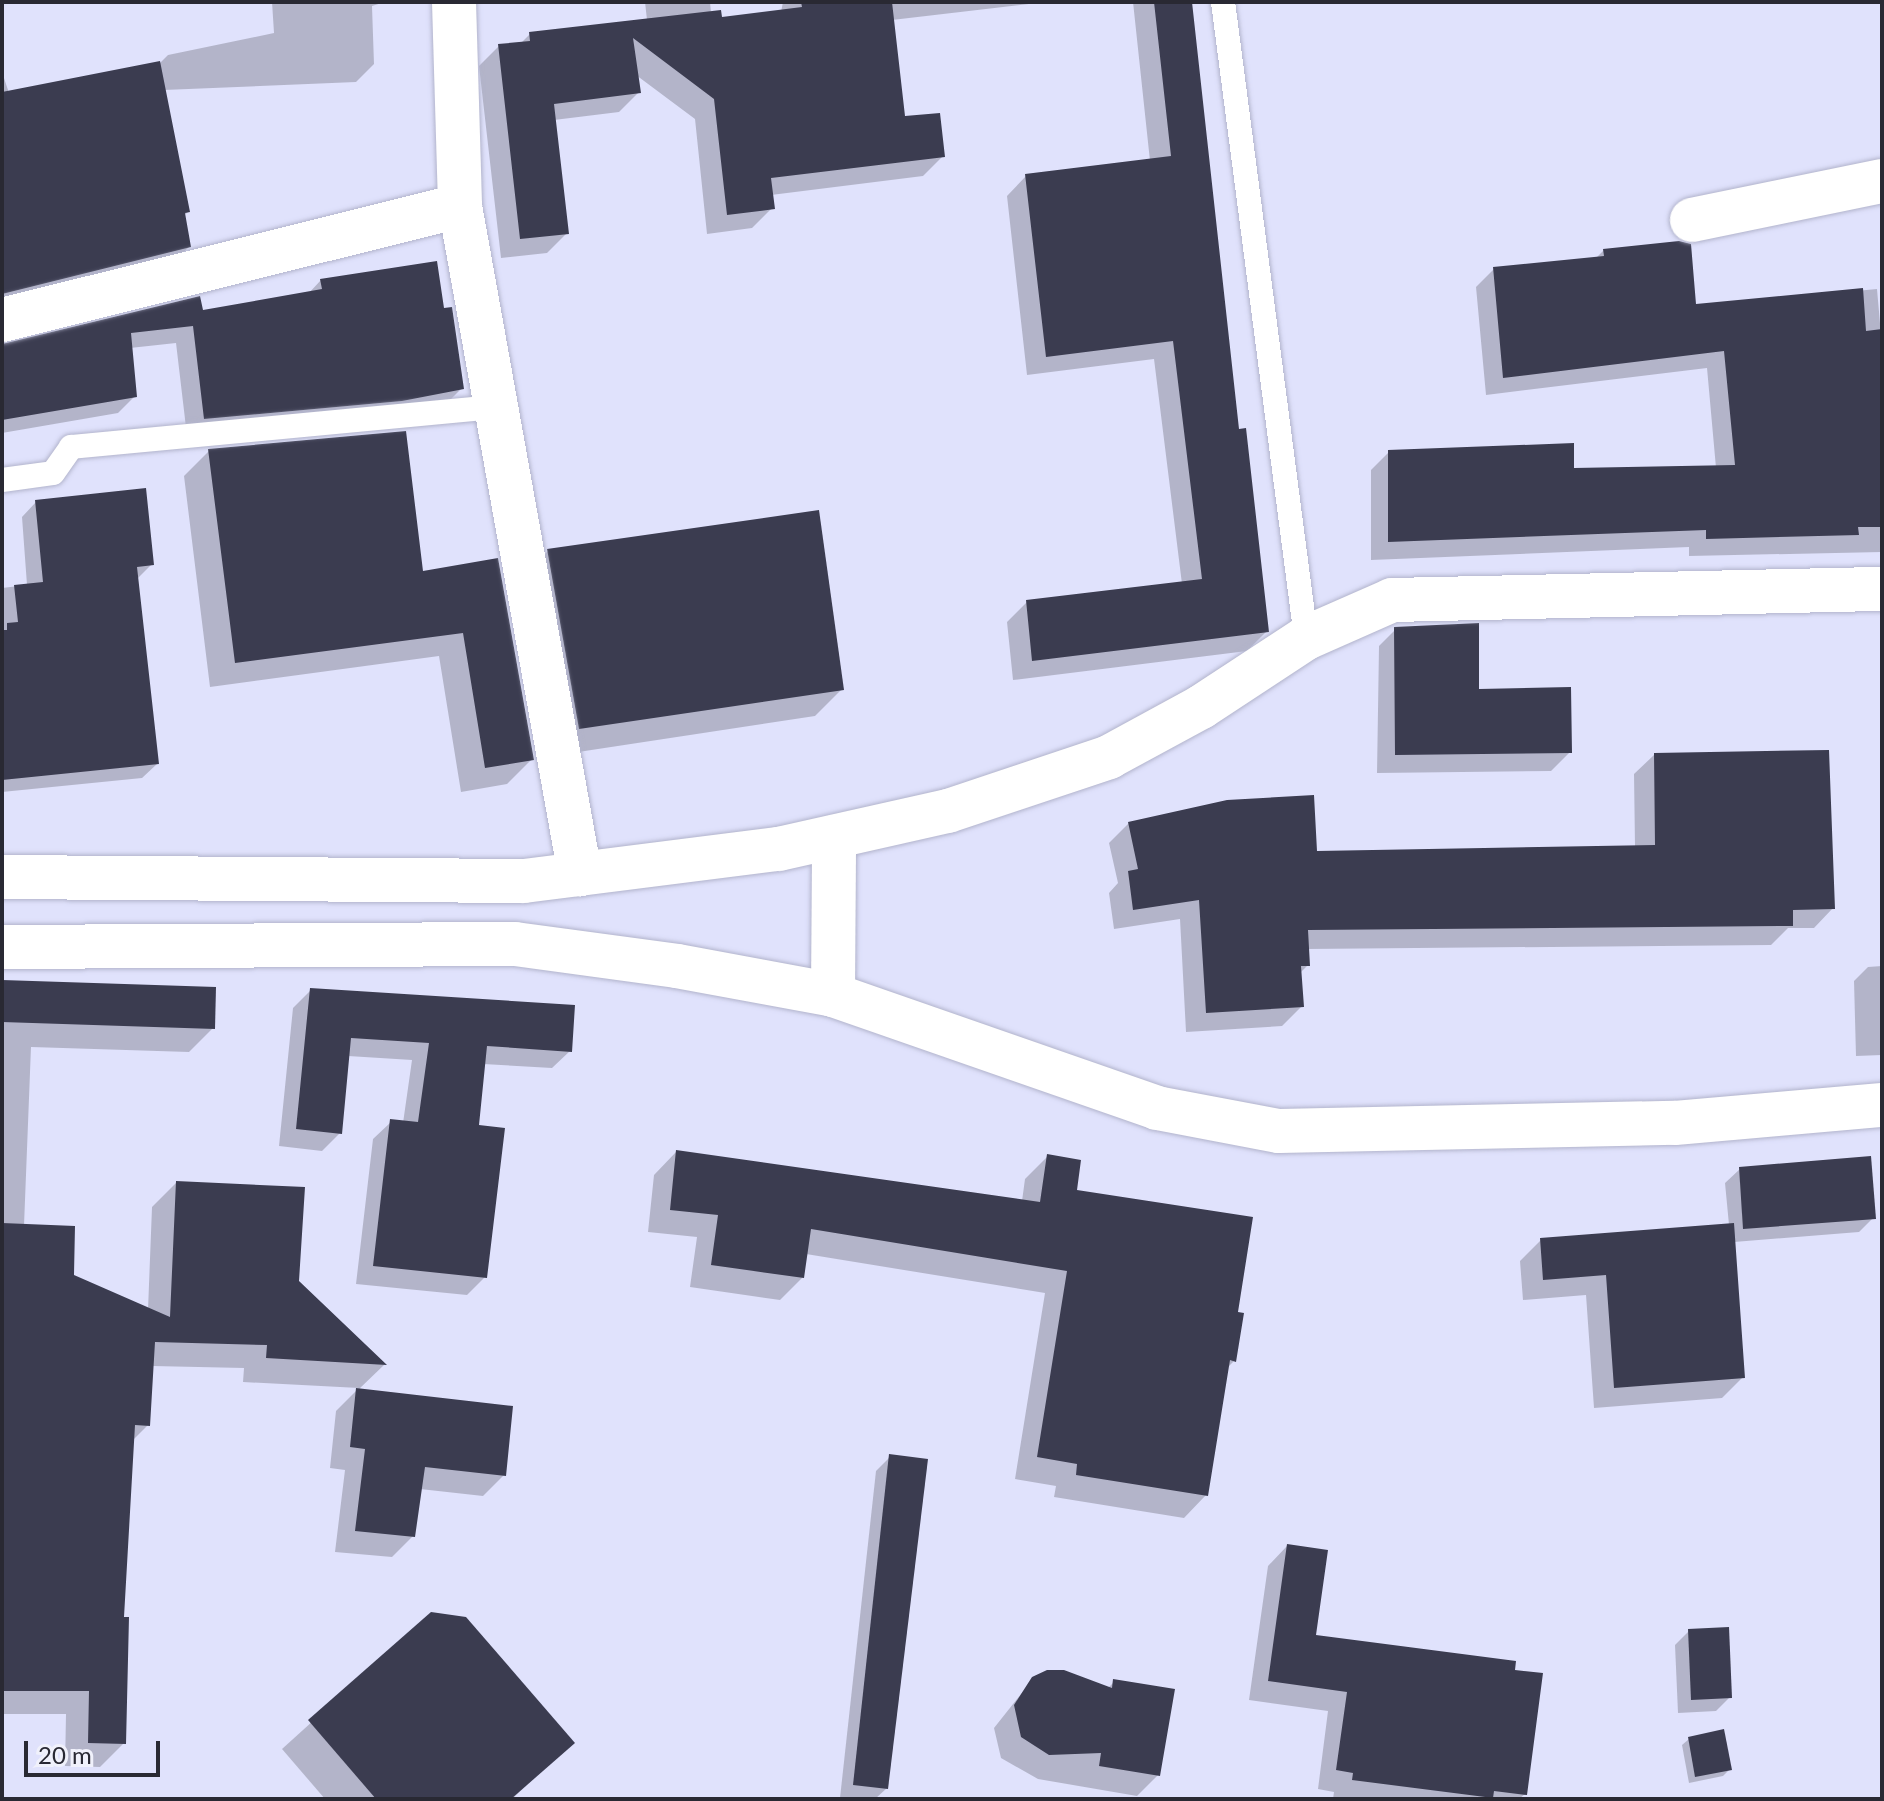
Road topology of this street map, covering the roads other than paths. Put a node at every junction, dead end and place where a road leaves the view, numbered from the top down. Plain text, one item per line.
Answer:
1 (454, 2) edge
2 (1223, 2) edge
3 (1882, 181) edge
4 (460, 206) junction
5 (1692, 220) dead end
6 (2, 320) edge
7 (498, 407) junction
8 (2, 480) edge
9 (1882, 589) edge
10 (1306, 638) junction
11 (834, 837) junction
12 (580, 874) junction
13 (2, 877) edge
14 (443, 881) junction
15 (447, 945) junction
16 (2, 947) edge
17 (833, 995) junction
18 (1882, 1105) edge

1 - 4 street
2 - 10 lane
3 - 5 street
4 - 6 street
4 - 7 street
7 - 8 lane
7 - 12 street
9 - 10 street
10 - 11 street
11 - 12 street
11 - 17 street
12 - 14 street
13 - 14 street
14 - 15 street
15 - 16 street
15 - 17 street
17 - 18 street

